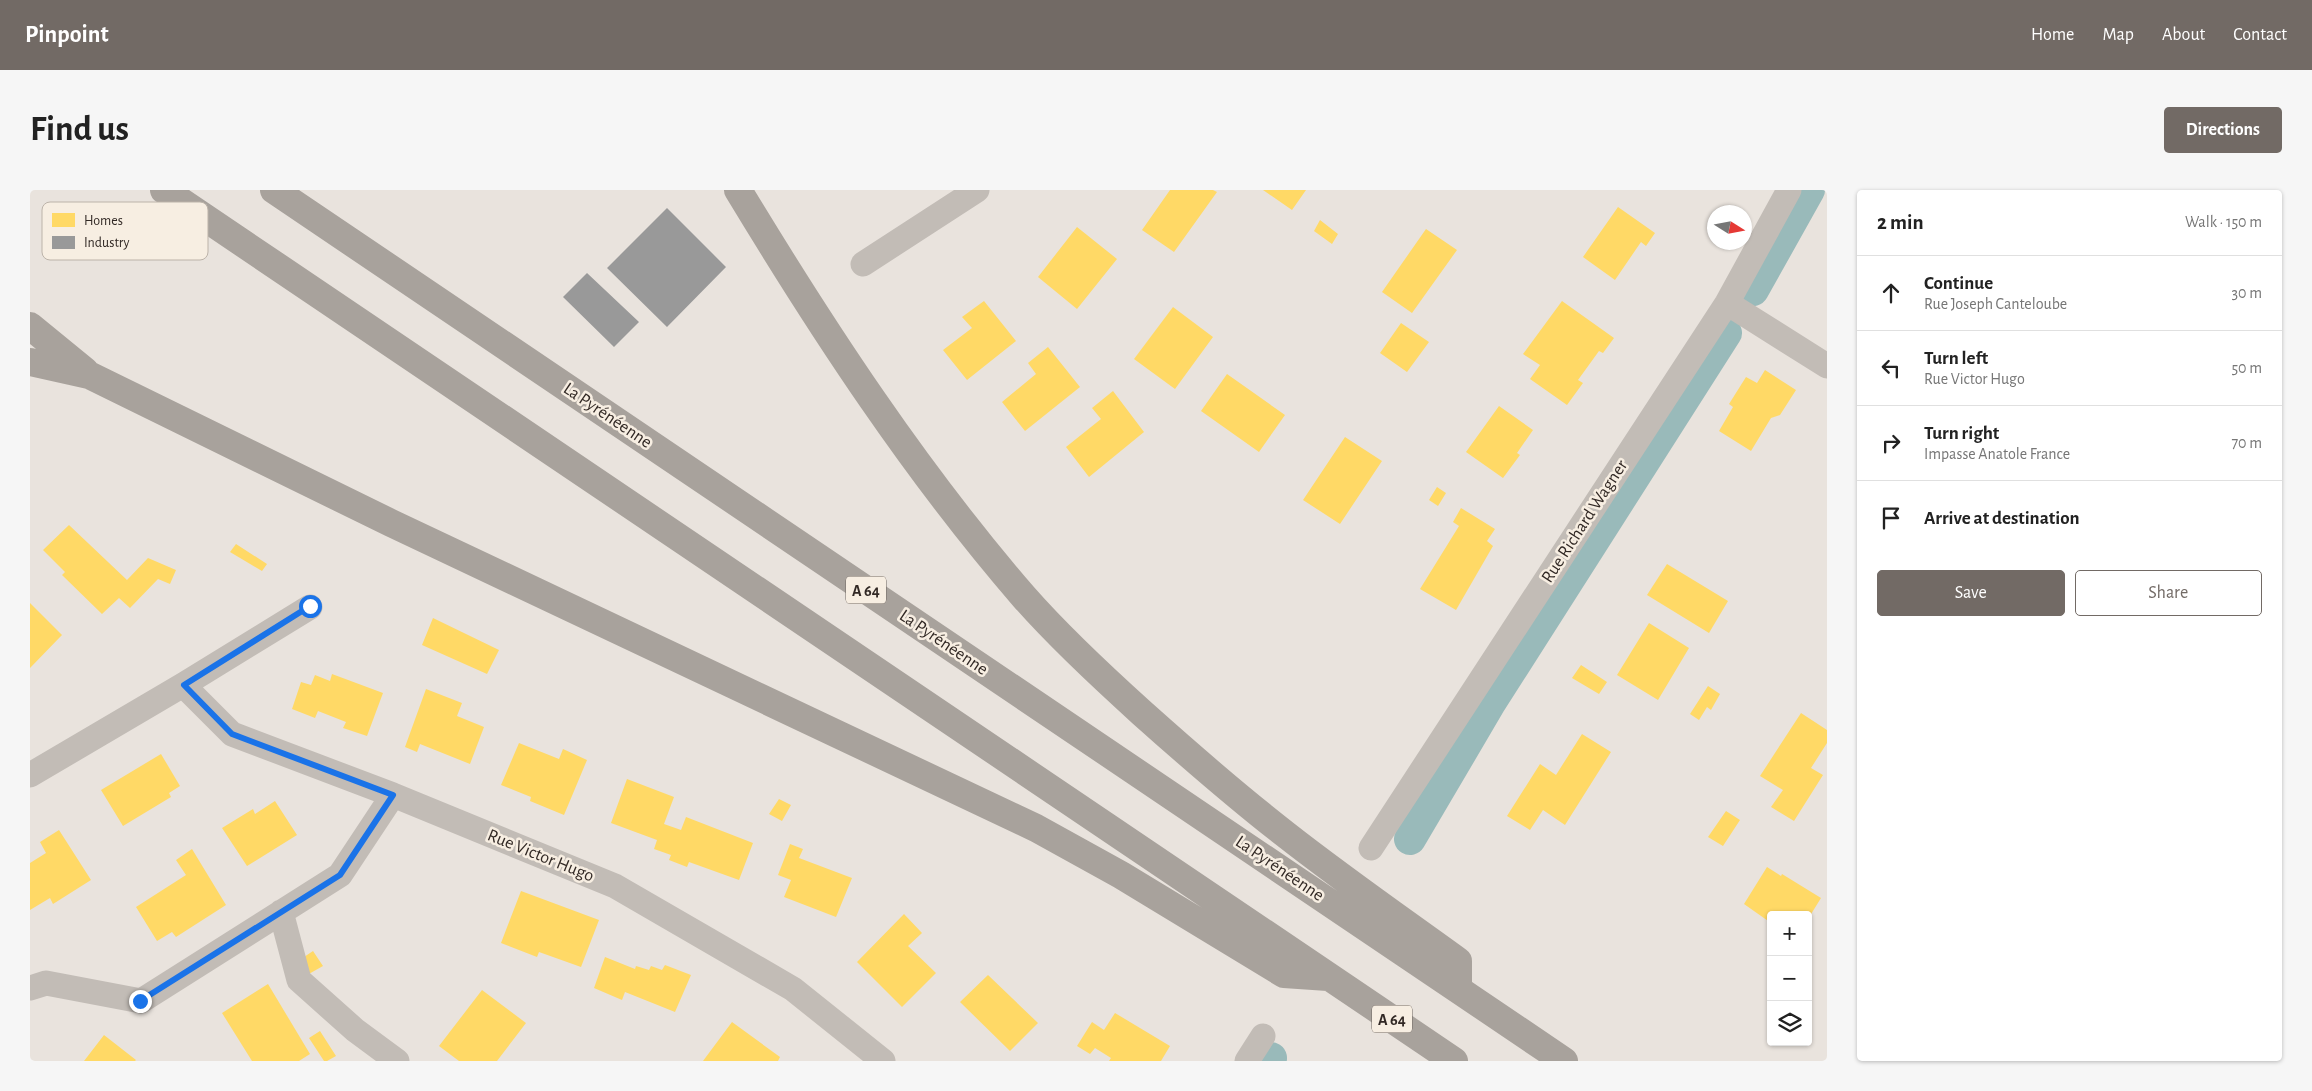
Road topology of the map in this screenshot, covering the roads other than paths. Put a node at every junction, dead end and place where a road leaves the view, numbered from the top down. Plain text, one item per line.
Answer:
1 (164, 190) edge
2 (274, 190) edge
3 (738, 190) edge
4 (977, 190) edge
5 (1789, 190) edge
6 (182, 202) edge
7 (208, 220) edge
8 (864, 264) dead end
9 (1727, 303) junction
10 (30, 326) edge
11 (30, 362) edge
12 (1827, 366) edge
13 (89, 375) junction
14 (310, 606) dead end
15 (184, 685) junction
16 (30, 776) edge
17 (393, 795) junction
18 (1371, 848) dead end
19 (281, 912) junction
20 (1329, 977) junction
21 (30, 988) edge
22 (1458, 989) junction
23 (1263, 1036) dead end
24 (397, 1061) edge
25 (883, 1061) edge
26 (1247, 1061) edge
27 (1454, 1061) edge
28 (1564, 1061) edge

1 - 6 highway, A 64
2 - 22 highway, La Pyrénéenne / A 64
3 - 22 highway
4 - 8 street
5 - 9 street, Rue Richard Wagner
7 - 20 highway, A 64
9 - 12 street
9 - 18 street, Rue Richard Wagner
10 - 13 highway
11 - 13 highway
13 - 20 highway
14 - 15 street
15 - 16 street
15 - 17 street, Rue Victor Hugo
17 - 19 street
17 - 25 street, Rue Victor Hugo
19 - 21 street
19 - 24 street
20 - 27 highway, A 64
22 - 28 highway, La Pyrénéenne / A 64
23 - 26 street

